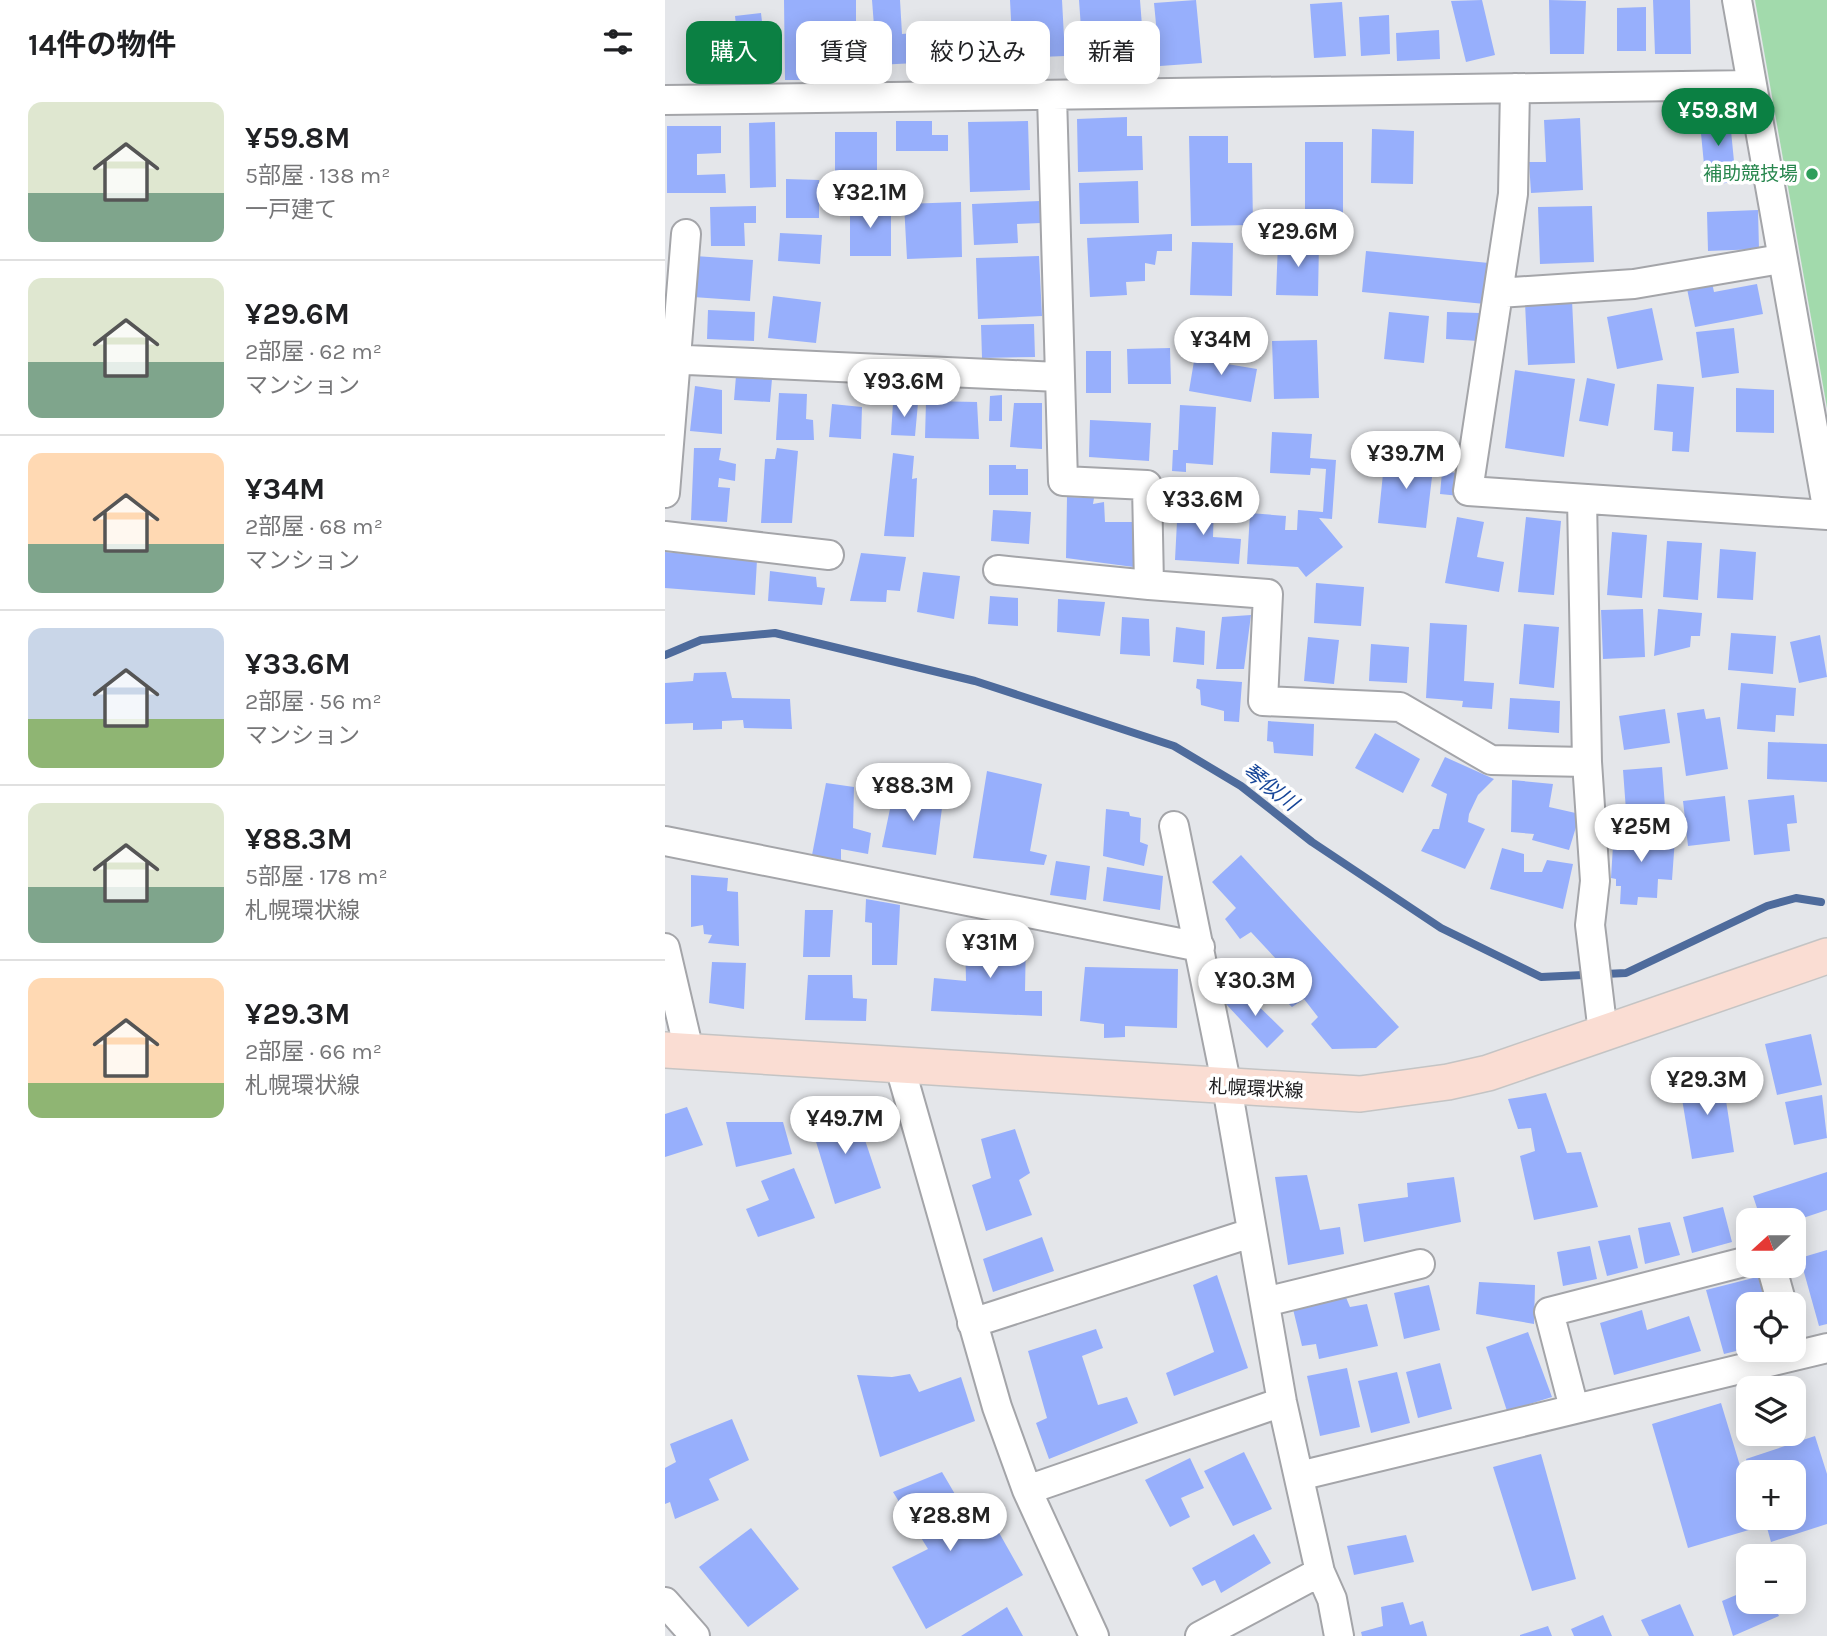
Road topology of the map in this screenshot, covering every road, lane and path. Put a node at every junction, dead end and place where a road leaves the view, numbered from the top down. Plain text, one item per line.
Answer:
1 (1737, 0) edge
2 (1752, 85) junction
3 (1515, 88) junction
4 (1052, 96) junction
5 (665, 100) edge
6 (687, 234) dead end
7 (1769, 261) dead end
8 (1498, 293) junction
9 (671, 359) edge
10 (1058, 377) junction
11 (665, 493) edge
12 (1582, 499) junction
13 (1827, 507) edge
14 (1827, 515) edge
15 (665, 536) edge
16 (829, 555) dead end
17 (998, 570) dead end
18 (1149, 585) junction
19 (1587, 762) junction
20 (1174, 826) dead end
21 (665, 841) edge
22 (1200, 947) junction
23 (665, 948) edge
24 (1827, 956) edge
25 (1602, 1020) junction
26 (677, 1051) edge
27 (900, 1067) junction
28 (1227, 1087) junction
29 (1251, 1233) junction
30 (1736, 1264) edge
31 (1420, 1265) dead end
32 (1265, 1302) junction
33 (972, 1323) junction
34 (1827, 1348) edge
35 (1806, 1350) edge
36 (1752, 1362) edge
37 (1282, 1402) junction
38 (1574, 1408) junction
39 (1299, 1476) junction
40 (1027, 1490) junction
41 (1320, 1572) junction
42 (665, 1602) edge
43 (695, 1636) edge
44 (1094, 1636) edge
45 (1200, 1636) edge
46 (1339, 1636) edge

1 - 2 street
2 - 3 street
2 - 13 street
3 - 4 street
3 - 8 street
4 - 5 street
4 - 10 street
6 - 9 street
7 - 8 street
8 - 12 street
9 - 10 street
9 - 11 street
10 - 18 street
12 - 14 street
12 - 19 street
15 - 16 street
17 - 18 street
18 - 19 street
19 - 25 street
20 - 22 street
21 - 22 street
22 - 28 street
23 - 26 street
24 - 25 main road, 札幌環状線
25 - 28 main road, 札幌環状線
26 - 27 main road, 札幌環状線
27 - 28 main road, 札幌環状線
27 - 33 street
28 - 29 street
29 - 32 street
29 - 33 street
30 - 38 street
31 - 32 street
32 - 37 street
33 - 40 street
34 - 35 street
36 - 38 street
37 - 39 street
37 - 40 street
38 - 39 street
39 - 41 street
40 - 44 street
41 - 45 street
41 - 46 street
42 - 43 street

